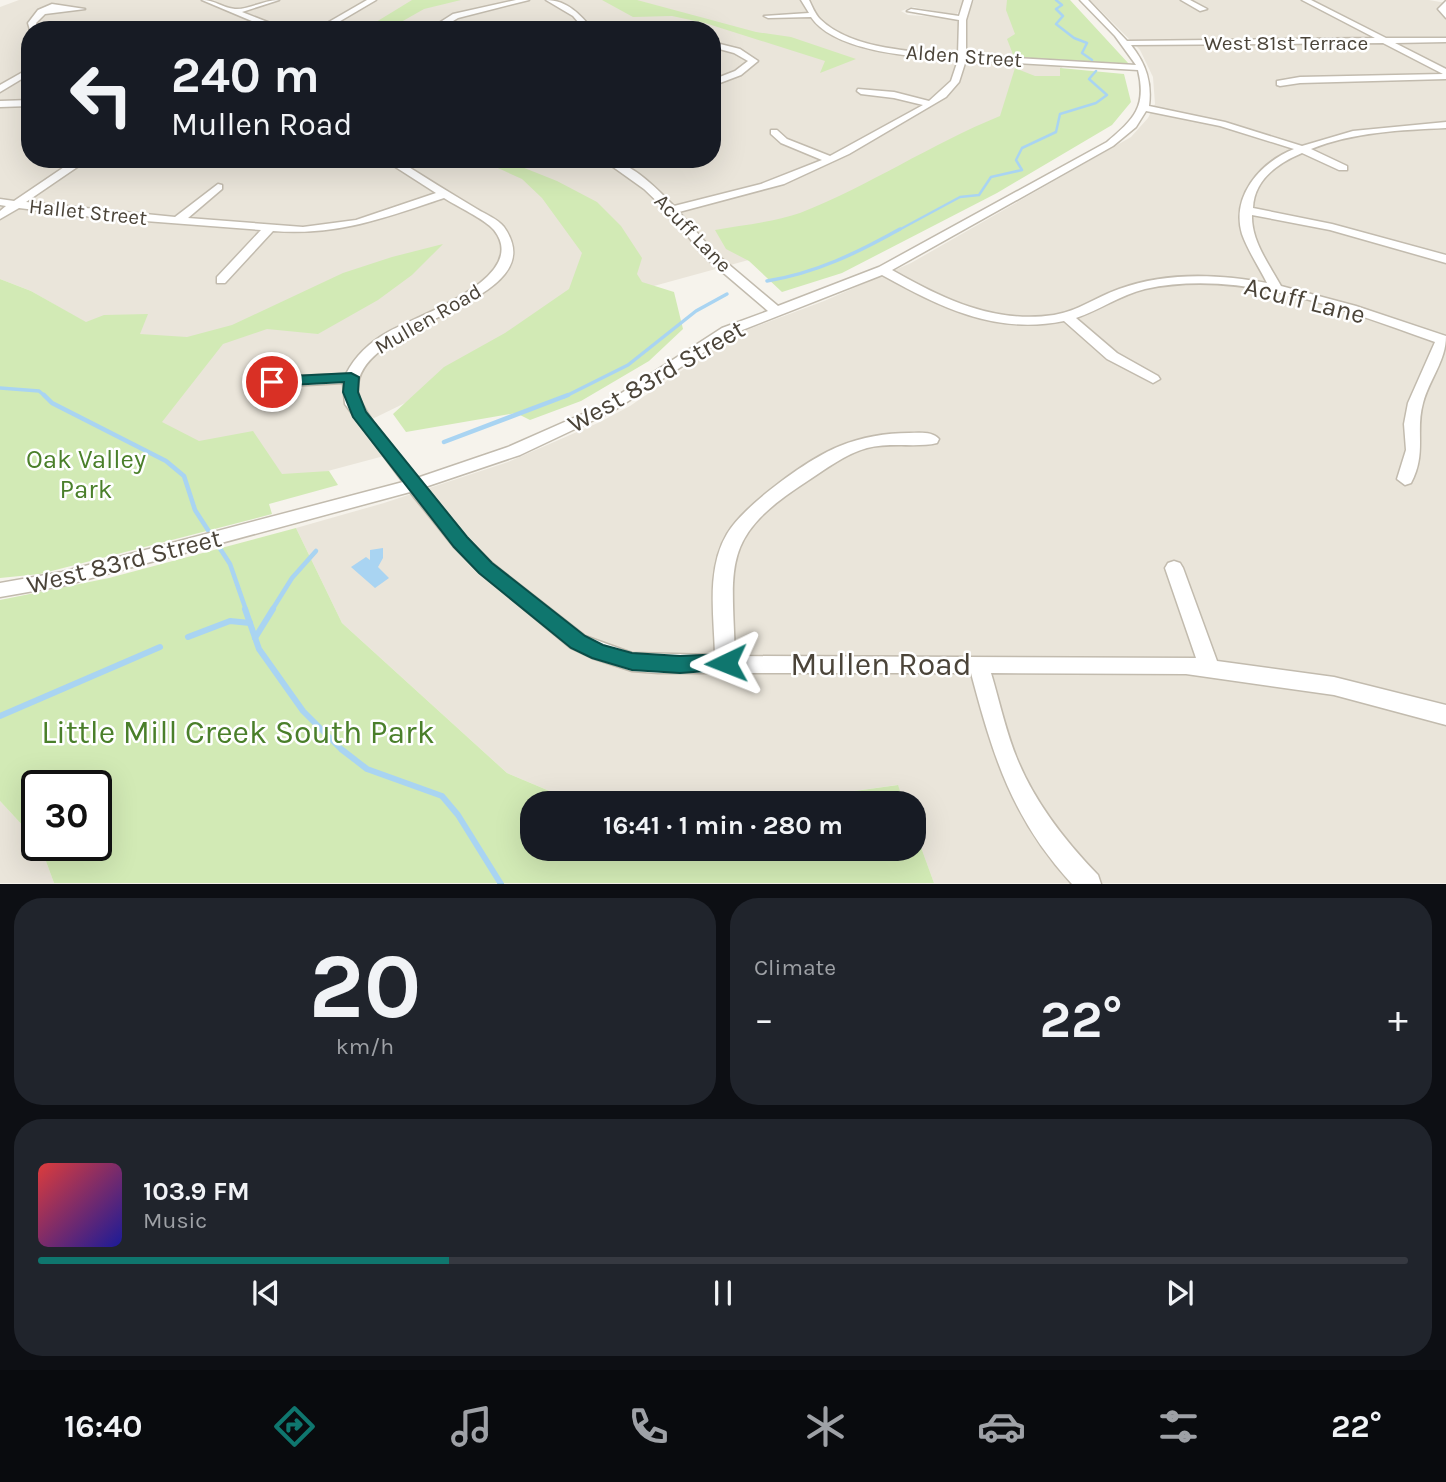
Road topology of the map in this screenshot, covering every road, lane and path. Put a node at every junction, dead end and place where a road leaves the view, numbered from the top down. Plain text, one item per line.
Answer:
1 (67, 0) edge
2 (206, 0) edge
3 (275, 0) edge
4 (372, 0) edge
5 (525, 0) edge
6 (550, 0) edge
7 (805, 0) edge
8 (968, 0) edge
9 (1084, 0) edge
10 (1185, 0) edge
11 (1306, 0) edge
12 (1446, 4) edge
13 (52, 6) junction
14 (1203, 9) dead end
15 (911, 11) dead end
16 (41, 12) junction
17 (234, 12) junction
18 (810, 15) junction
19 (768, 16) dead end
20 (1446, 16) edge
21 (961, 18) junction
22 (34, 21) edge
23 (258, 21) edge
24 (335, 21) edge
25 (447, 21) edge
26 (582, 21) edge
27 (1446, 40) edge
28 (1390, 42) junction
29 (1126, 43) junction
30 (721, 47) edge
31 (962, 57) junction
32 (1142, 68) junction
33 (1446, 74) edge
34 (21, 76) edge
35 (721, 80) edge
36 (1280, 83) dead end
37 (0, 89) edge
38 (861, 91) dead end
39 (21, 103) edge
40 (0, 104) edge
41 (929, 104) junction
42 (1145, 108) junction
43 (1446, 125) edge
44 (774, 132) dead end
45 (1305, 148) junction
46 (830, 160) junction
47 (70, 168) edge
48 (403, 168) edge
49 (622, 168) edge
50 (1343, 168) dead end
51 (218, 187) dead end
52 (445, 194) junction
53 (0, 202) edge
54 (16, 204) junction
55 (672, 210) junction
56 (1245, 210) junction
57 (0, 216) edge
58 (177, 221) junction
59 (270, 228) junction
60 (1446, 259) edge
61 (883, 270) junction
62 (221, 280) dead end
63 (1276, 288) junction
64 (776, 311) junction
65 (1067, 317) junction
66 (1445, 340) edge
67 (351, 377) junction
68 (1153, 379) dead end
69 (272, 382) dead end
70 (931, 439) dead end
71 (1405, 479) dead end
72 (414, 485) junction
73 (1174, 568) dead end
74 (0, 590) edge
75 (726, 663) junction
76 (979, 666) junction
77 (1209, 667) junction
78 (1446, 715) edge
79 (1089, 884) edge

1 - 13 street
2 - 17 street
3 - 17 street
4 - 24 street
5 - 25 street
6 - 26 street
7 - 18 street
8 - 21 street
9 - 29 street
10 - 14 street
11 - 28 street
12 - 20 street
13 - 16 street
13 - 16 street
15 - 21 street
16 - 22 street
17 - 23 street
18 - 19 street
18 - 31 street, Alden Street
21 - 31 street
27 - 28 street, West 81st Terrace
28 - 29 street, West 81st Terrace
28 - 33 street
29 - 32 street
30 - 35 street
31 - 32 street, Alden Street
31 - 41 street
32 - 42 street
33 - 36 street
34 - 37 street
38 - 41 street
39 - 40 street
41 - 46 street
42 - 45 street
42 - 61 street, West 83rd Street
43 - 45 street
44 - 46 street
45 - 50 street
45 - 56 street
46 - 55 street
47 - 54 street
48 - 52 street, Mullen Road
49 - 55 street, Acuff Lane
51 - 58 street, Hallet Street
52 - 59 street, Hallet Street
52 - 67 street, Mullen Road
53 - 54 street, Hallet Street
54 - 57 street
54 - 58 street, Hallet Street
55 - 64 street, Acuff Lane
56 - 60 street
56 - 63 street
58 - 59 street, Hallet Street
59 - 62 street
61 - 64 street, West 83rd Street
61 - 65 street, Acuff Lane
63 - 65 street, Acuff Lane
63 - 66 street, Acuff Lane
64 - 72 street, West 83rd Street
65 - 68 street
66 - 71 street
67 - 69 street, Mullen Road
67 - 72 street, Mullen Road
70 - 75 street
72 - 74 street, West 83rd Street
72 - 75 street, Mullen Road
73 - 77 street
75 - 76 street, Mullen Road
76 - 77 street, Mullen Road
76 - 79 street
77 - 78 street, Mullen Road

